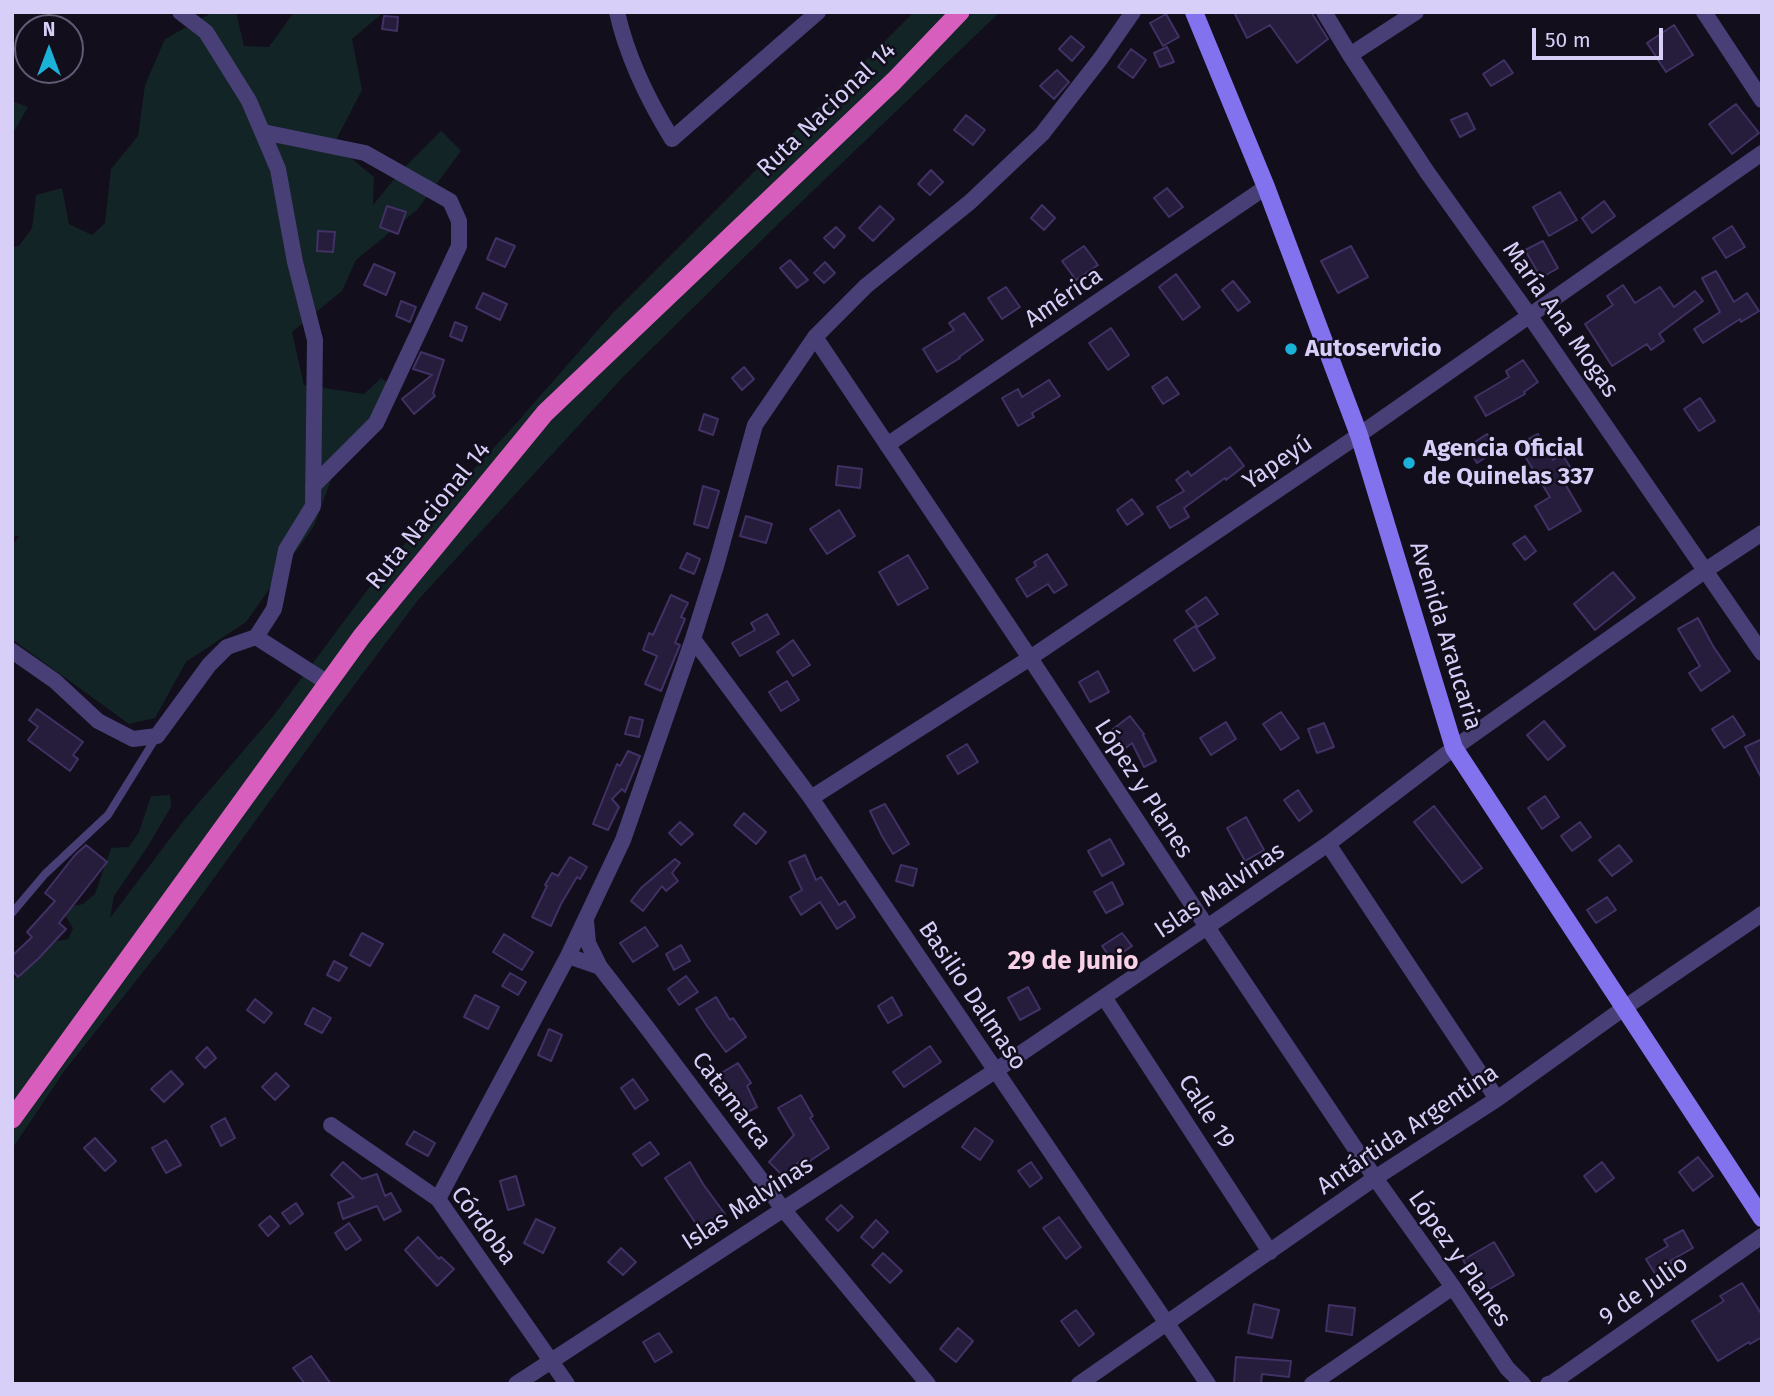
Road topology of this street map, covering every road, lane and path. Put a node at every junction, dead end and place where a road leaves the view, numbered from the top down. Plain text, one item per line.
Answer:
1 (180, 12) edge
2 (617, 12) edge
3 (818, 12) edge
4 (960, 12) edge
5 (1133, 12) edge
6 (1194, 12) edge
7 (1324, 12) edge
8 (1416, 12) edge
9 (1704, 12) edge
10 (1350, 55) junction
11 (1762, 100) edge
12 (262, 132) junction
13 (1762, 153) edge
14 (1266, 187) junction
15 (1529, 315) junction
16 (815, 337) junction
17 (1359, 435) junction
18 (887, 445) junction
19 (313, 486) junction
20 (1762, 533) edge
21 (1706, 570) junction
22 (256, 637) junction
23 (693, 639) junction
24 (12, 651) edge
25 (1762, 653) edge
26 (1030, 658) junction
27 (328, 683) junction
28 (157, 736) junction
29 (1454, 748) junction
30 (811, 798) junction
31 (1328, 844) junction
32 (12, 913) edge
33 (1762, 914) edge
34 (586, 919) junction
35 (1207, 927) junction
36 (568, 956) junction
37 (600, 967) junction
38 (1104, 997) junction
39 (1624, 1008) junction
40 (995, 1070) junction
41 (1497, 1099) junction
42 (12, 1119) edge
43 (331, 1125) dead end
44 (1376, 1178) junction
45 (438, 1199) junction
46 (783, 1209) junction
47 (1762, 1218) edge
48 (1762, 1236) edge
49 (1270, 1252) junction
50 (1453, 1287) junction
51 (1166, 1323) junction
52 (551, 1359) junction
53 (1509, 1376) edge
54 (1550, 1383) edge
55 (516, 1384) edge
56 (568, 1384) edge
57 (928, 1384) edge
58 (1079, 1384) edge
59 (1208, 1384) edge
60 (1312, 1384) edge
61 (1523, 1384) edge

1 - 12 street
2 - 3 street
4 - 27 highway, Ruta Nacional 14
5 - 16 street
6 - 14 main road, Avenida Araucaria
7 - 10 street, María Ana Mogas
8 - 10 street
9 - 11 street
10 - 15 street, María Ana Mogas
12 - 19 street
12 - 19 street
13 - 15 street, Yapeyú
14 - 17 main road, Avenida Araucaria
14 - 18 street, América
15 - 17 street, Yapeyú
15 - 21 street, María Ana Mogas
16 - 18 street, López y Planes
16 - 23 street
17 - 26 street, Yapeyú
17 - 29 main road, Avenida Araucaria
18 - 26 street, López y Planes
19 - 22 street
20 - 21 street, Islas Malvinas
21 - 25 street, María Ana Mogas
21 - 29 street, Islas Malvinas
22 - 27 street
22 - 28 street
23 - 30 street, Basilio Dalmaso
23 - 34 street
24 - 28 street
26 - 30 street, Yapeyú
26 - 35 street, López y Planes
27 - 42 highway, Ruta Nacional 14
28 - 32 lane
29 - 31 street, Islas Malvinas
29 - 39 main road, Avenida Araucaria
30 - 40 street, Basilio Dalmaso
31 - 35 street, Islas Malvinas
31 - 41 street
33 - 39 street, Antártida Argentina
34 - 36 street
34 - 37 street, Catamarca
35 - 38 street, Islas Malvinas
35 - 44 street, López y Planes
36 - 37 street
36 - 45 street
37 - 46 street, Catamarca
38 - 40 street, Islas Malvinas
38 - 49 street, Calle 19
39 - 41 street, Antártida Argentina
39 - 47 main road, Avenida Araucaria
40 - 46 street, Islas Malvinas
40 - 51 street, Basilio Dalmaso
41 - 44 street, Antártida Argentina
43 - 45 street, Córdoba
44 - 49 street, Antártida Argentina
44 - 50 street, López y Planes
45 - 52 street, Córdoba
46 - 52 street, Islas Malvinas
46 - 57 street, Catamarca
48 - 54 street, 9 de Julio
49 - 51 street, Antártida Argentina
50 - 53 street, López y Planes
50 - 60 street
51 - 58 street, Antártida Argentina
51 - 59 street, Basilio Dalmaso
52 - 55 street, Islas Malvinas
52 - 56 street, Córdoba
53 - 61 street, López y Planes

